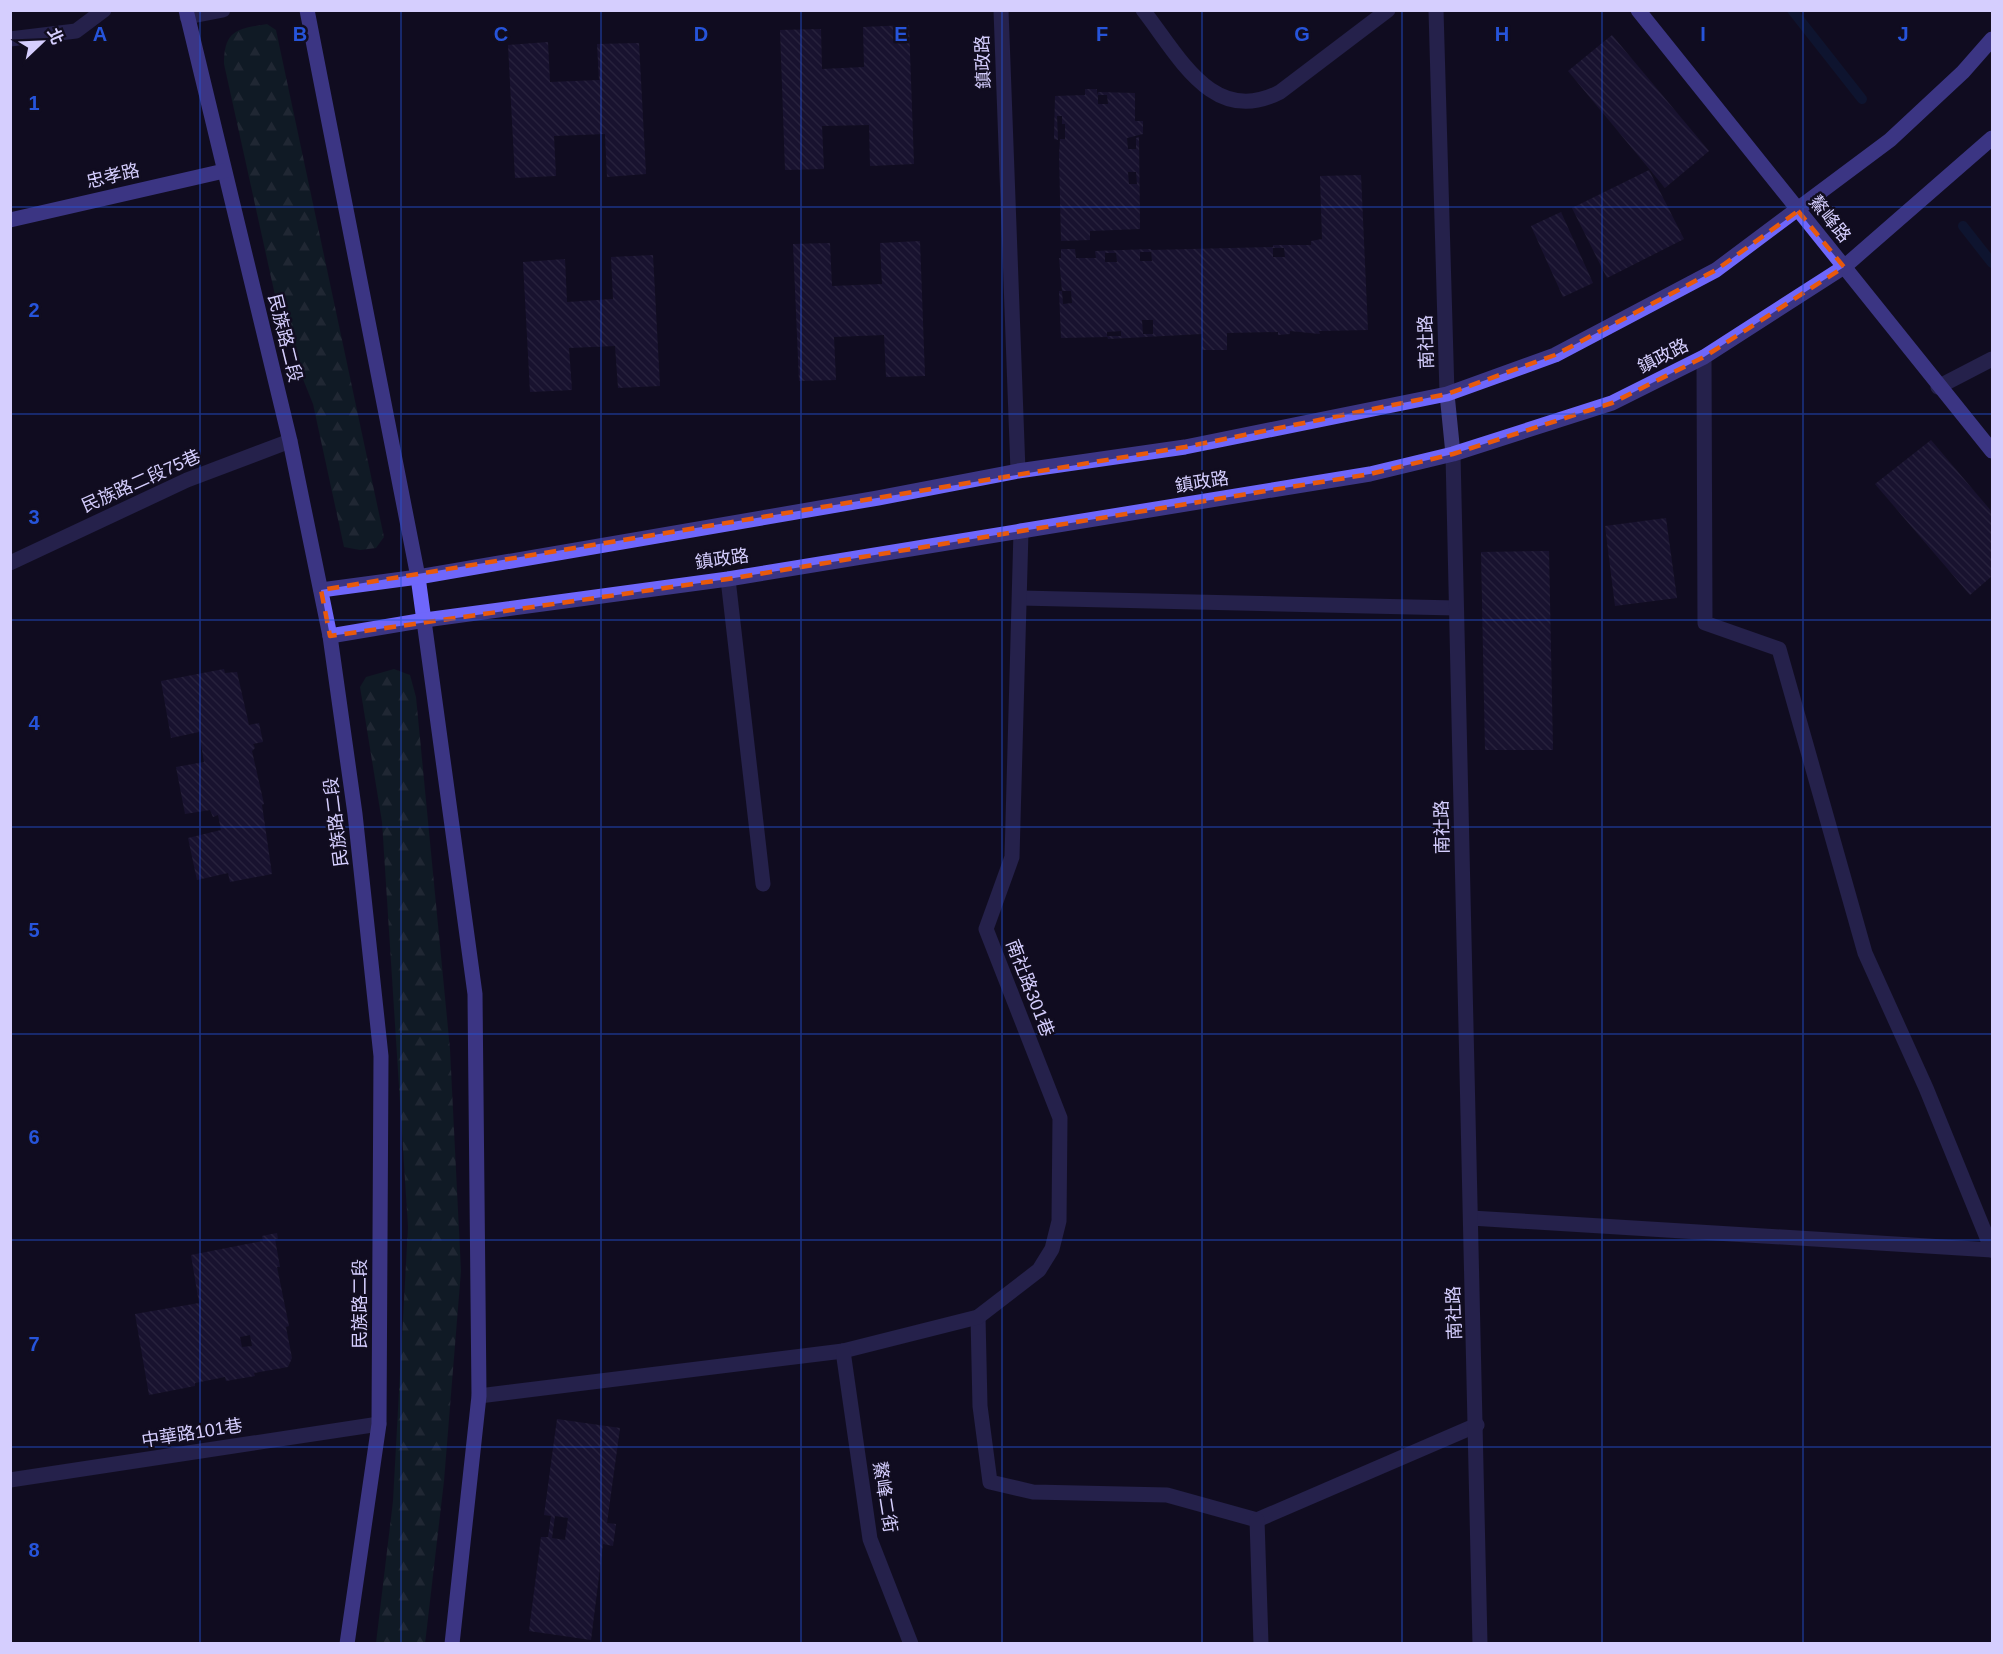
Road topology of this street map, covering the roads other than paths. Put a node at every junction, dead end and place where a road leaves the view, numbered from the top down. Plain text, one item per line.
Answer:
1 (104, 10) edge
2 (223, 10) edge
3 (307, 10) edge
4 (1001, 10) edge
5 (1143, 10) edge
6 (1388, 10) edge
7 (1436, 10) edge
8 (1638, 10) edge
9 (186, 14) edge
10 (10, 39) edge
11 (1992, 39) edge
12 (1992, 138) edge
13 (224, 171) junction
14 (1798, 211) junction
15 (10, 220) edge
16 (1844, 267) junction
17 (1704, 357) junction
18 (1992, 358) edge
19 (1938, 387) junction
20 (1447, 394) junction
21 (290, 441) junction
22 (1992, 451) edge
23 (1453, 454) junction
24 (1018, 471) junction
25 (1021, 531) junction
26 (10, 563) edge
27 (418, 577) junction
28 (728, 579) junction
29 (321, 590) junction
30 (1020, 598) junction
31 (1456, 608) junction
32 (425, 620) junction
33 (330, 636) junction
34 (763, 885) dead end
35 (1471, 1218) junction
36 (1992, 1250) edge
37 (978, 1317) junction
38 (843, 1351) junction
39 (479, 1396) junction
40 (379, 1424) junction
41 (1477, 1425) junction
42 (10, 1480) edge
43 (1257, 1520) junction
44 (347, 1644) edge
45 (452, 1644) edge
46 (911, 1644) edge
47 (1261, 1644) edge
48 (1480, 1644) edge

1 - 10 street
2 - 9 street
3 - 27 street
4 - 24 street, 鎮政路
5 - 6 street
7 - 20 street, 南社路
8 - 14 street, 鰲峰路
9 - 13 street, 民族路二段
11 - 14 street, 鎮政路
12 - 16 street, 鎮政路
13 - 15 street, 忠孝路
13 - 21 street, 民族路二段
14 - 16 street, 鰲峰路
14 - 20 street, 鎮政路
16 - 17 street, 鎮政路
16 - 19 street, 鰲峰路
17 - 23 street, 鎮政路
17 - 36 street
18 - 19 street
19 - 22 street, 鰲峰路
20 - 23 street, 南社路
20 - 24 street, 鎮政路
21 - 26 street, 民族路二段75巷
21 - 29 street, 民族路二段
23 - 25 street, 鎮政路
23 - 31 street, 南社路
24 - 27 street, 鎮政路
25 - 28 street, 鎮政路
25 - 30 street, 南社路301巷
27 - 29 street, 鎮政路
27 - 32 street
28 - 32 street, 鎮政路
28 - 34 street
29 - 33 street, 民族路二段
30 - 31 street
30 - 37 street, 南社路301巷
31 - 35 street, 南社路
32 - 33 street, 鎮政路
32 - 39 street
33 - 40 street, 民族路二段
35 - 36 street
35 - 41 street, 南社路
37 - 38 street
37 - 43 street
38 - 39 street
38 - 46 street, 鰲峰二街
39 - 45 street
40 - 42 street, 中華路101巷
40 - 44 street, 民族路二段
41 - 43 street
41 - 48 street, 南社路
43 - 47 street

